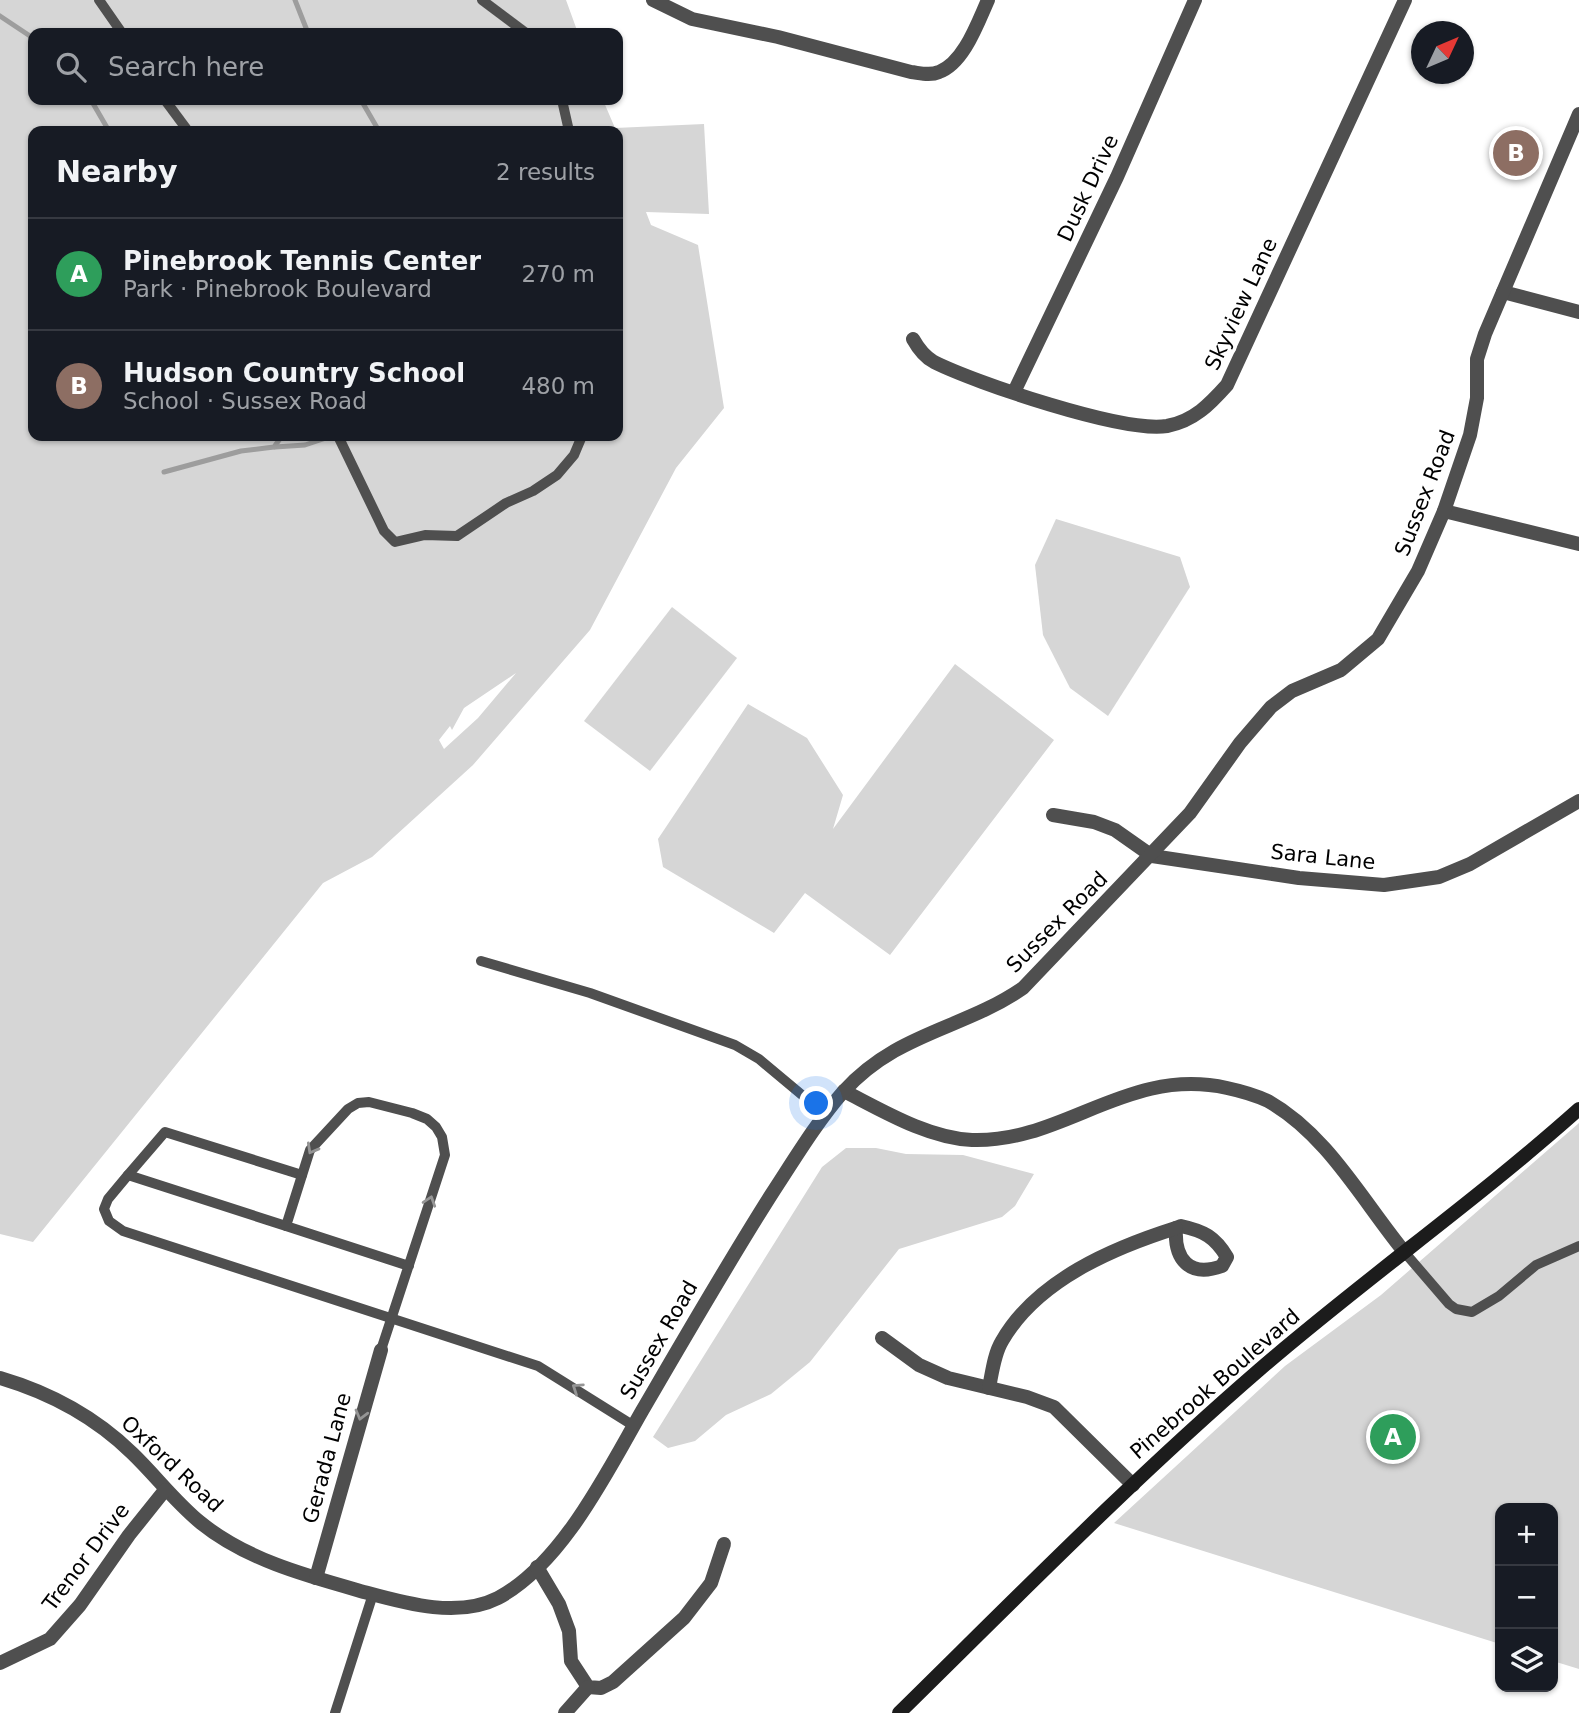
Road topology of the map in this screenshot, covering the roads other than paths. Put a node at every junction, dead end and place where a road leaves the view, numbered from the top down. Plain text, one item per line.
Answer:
1 (99, 0) edge
2 (482, 0) edge
3 (653, 0) edge
4 (988, 0) edge
5 (1195, 0) edge
6 (1405, 0) edge
7 (119, 28) edge
8 (519, 28) edge
9 (169, 105) edge
10 (563, 105) edge
11 (1579, 114) edge
12 (184, 126) edge
13 (568, 126) edge
14 (1503, 292) junction
15 (1579, 312) edge
16 (913, 339) dead end
17 (1014, 392) junction
18 (340, 441) edge
19 (580, 441) edge
20 (1444, 511) junction
21 (1579, 544) edge
22 (1579, 801) edge
23 (1053, 815) dead end
24 (1152, 856) junction
25 (481, 961) dead end
26 (844, 1091) junction
27 (1579, 1109) edge
28 (826, 1115) junction
29 (128, 1175) junction
30 (302, 1175) junction
31 (286, 1226) junction
32 (1176, 1228) dead end
33 (1579, 1246) edge
34 (1406, 1254) junction
35 (409, 1266) junction
36 (391, 1318) junction
37 (882, 1338) dead end
38 (381, 1350) joint
39 (0, 1378) edge
40 (989, 1388) junction
41 (634, 1426) junction
42 (1133, 1485) junction
43 (165, 1490) junction
44 (724, 1544) dead end
45 (537, 1567) junction
46 (316, 1578) junction
47 (373, 1594) junction
48 (0, 1663) edge
49 (588, 1687) junction
50 (905, 1712) edge
51 (335, 1713) edge
52 (565, 1713) edge

1 - 7 lane
2 - 8 lane
3 - 4 street
5 - 17 street, Dusk Drive
6 - 17 street, Skyview Lane
9 - 12 lane
10 - 13 lane
11 - 14 street, Sussex Road
14 - 15 street
14 - 20 street, Sussex Road
16 - 17 street, Skyview Lane
18 - 19 lane
20 - 21 street
20 - 24 street, Sussex Road
22 - 24 street, Sara Lane
23 - 24 street, Sara Lane
24 - 26 street, Sussex Road
25 - 28 lane
26 - 28 street, Sussex Road
26 - 34 street
27 - 34 street, Pinebrook Boulevard
28 - 41 street, Sussex Road
29 - 30 lane
29 - 31 lane
29 - 36 lane
30 - 31 lane
35 -> 30 lane
31 - 35 lane
32 - 40 street
33 - 34 lane
34 - 42 street, Pinebrook Boulevard
35 - 36 lane
36 - 38 lane
41 -> 36 lane
37 - 40 street
38 -> 46 street, Gerada Lane
39 - 43 street, Oxford Road
40 - 42 street
41 - 45 street, Sussex Road
42 - 50 street, Pinebrook Boulevard
43 - 46 street, Oxford Road
43 - 48 street, Trenor Drive
44 - 49 street
45 - 47 street, Sussex Road
45 - 49 street
46 - 47 street, Sussex Road
47 - 51 lane
49 - 52 street

